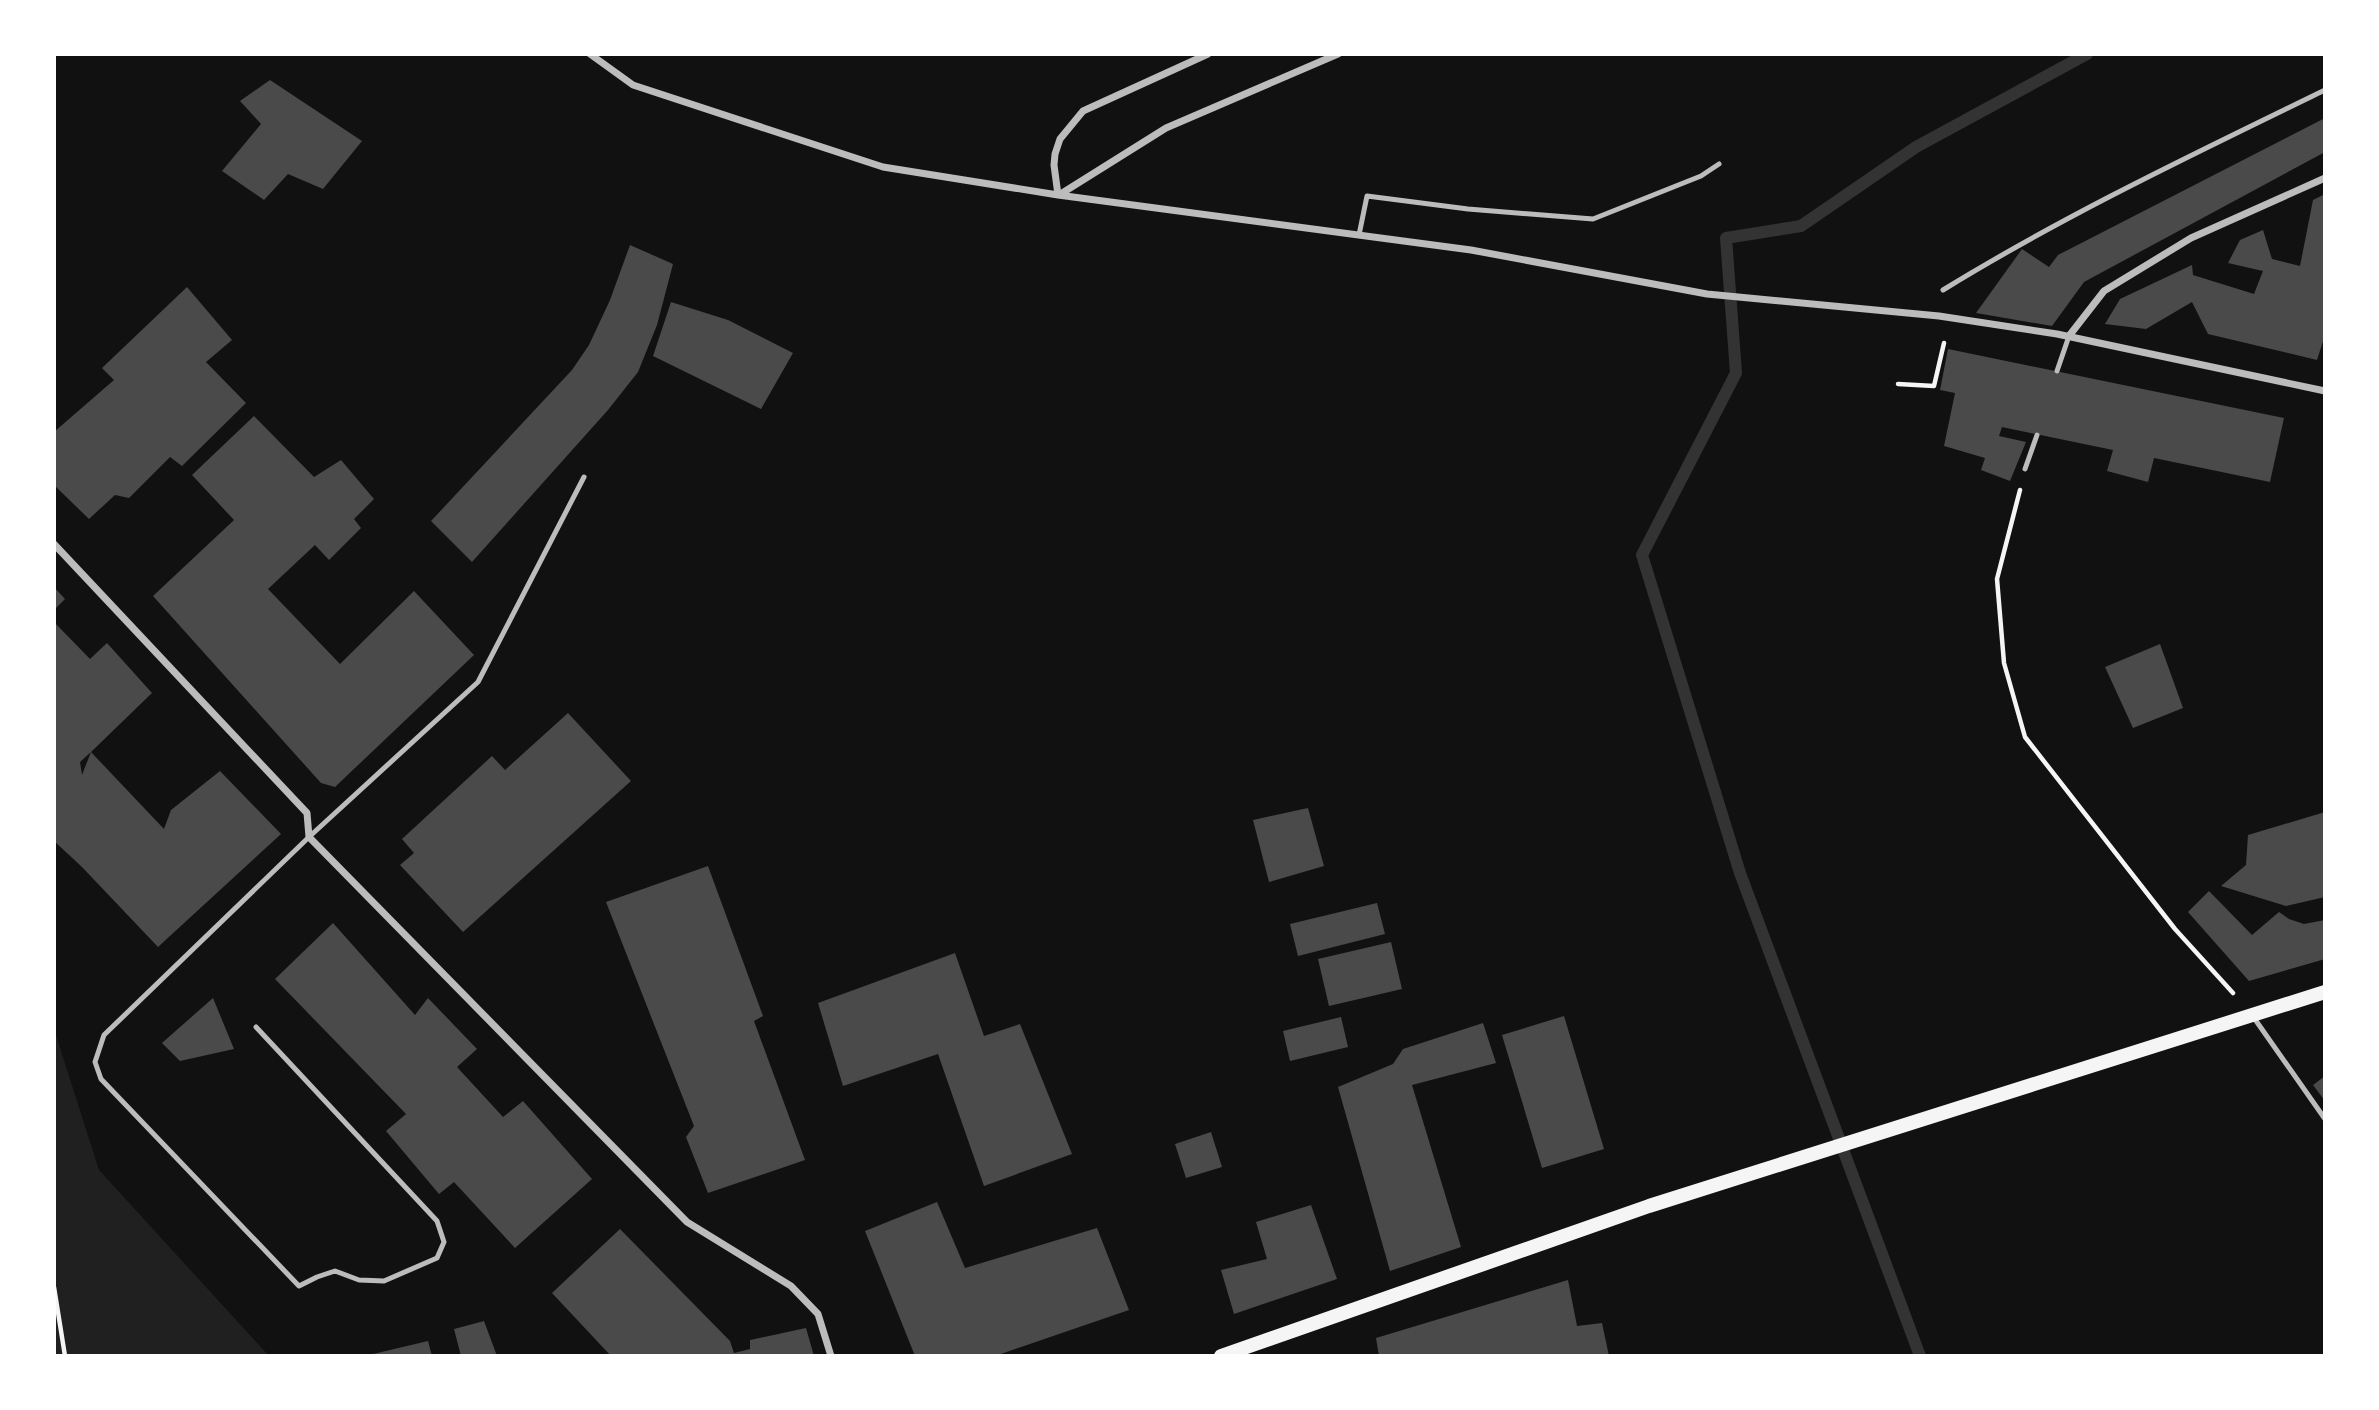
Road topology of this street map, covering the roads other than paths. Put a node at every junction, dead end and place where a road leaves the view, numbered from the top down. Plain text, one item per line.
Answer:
1 (590, 54) edge
2 (1208, 54) edge
3 (1338, 54) edge
4 (2325, 90) edge
5 (1719, 164) dead end
6 (2325, 178) edge
7 (1058, 195) junction
8 (1359, 235) junction
9 (1943, 290) dead end
10 (2068, 336) junction
11 (2057, 371) dead end
12 (2325, 391) edge
13 (2037, 435) dead end
14 (2025, 469) road end
15 (584, 477) dead end
16 (54, 544) edge
17 (309, 838) junction
18 (2325, 992) edge
19 (2252, 1015) junction
20 (256, 1027) dead end
21 (2325, 1119) edge
22 (831, 1356) edge
23 (1221, 1356) edge

1 - 7 street
2 - 7 street
3 - 7 street
4 - 9 lane
5 - 8 lane
6 - 10 street
7 - 8 street
8 - 10 street
10 - 11 lane
10 - 12 street
13 - 14 lane
15 - 17 lane
16 - 17 street
17 - 20 lane
17 - 22 street
18 - 19 main road
19 - 21 lane
19 - 23 main road

